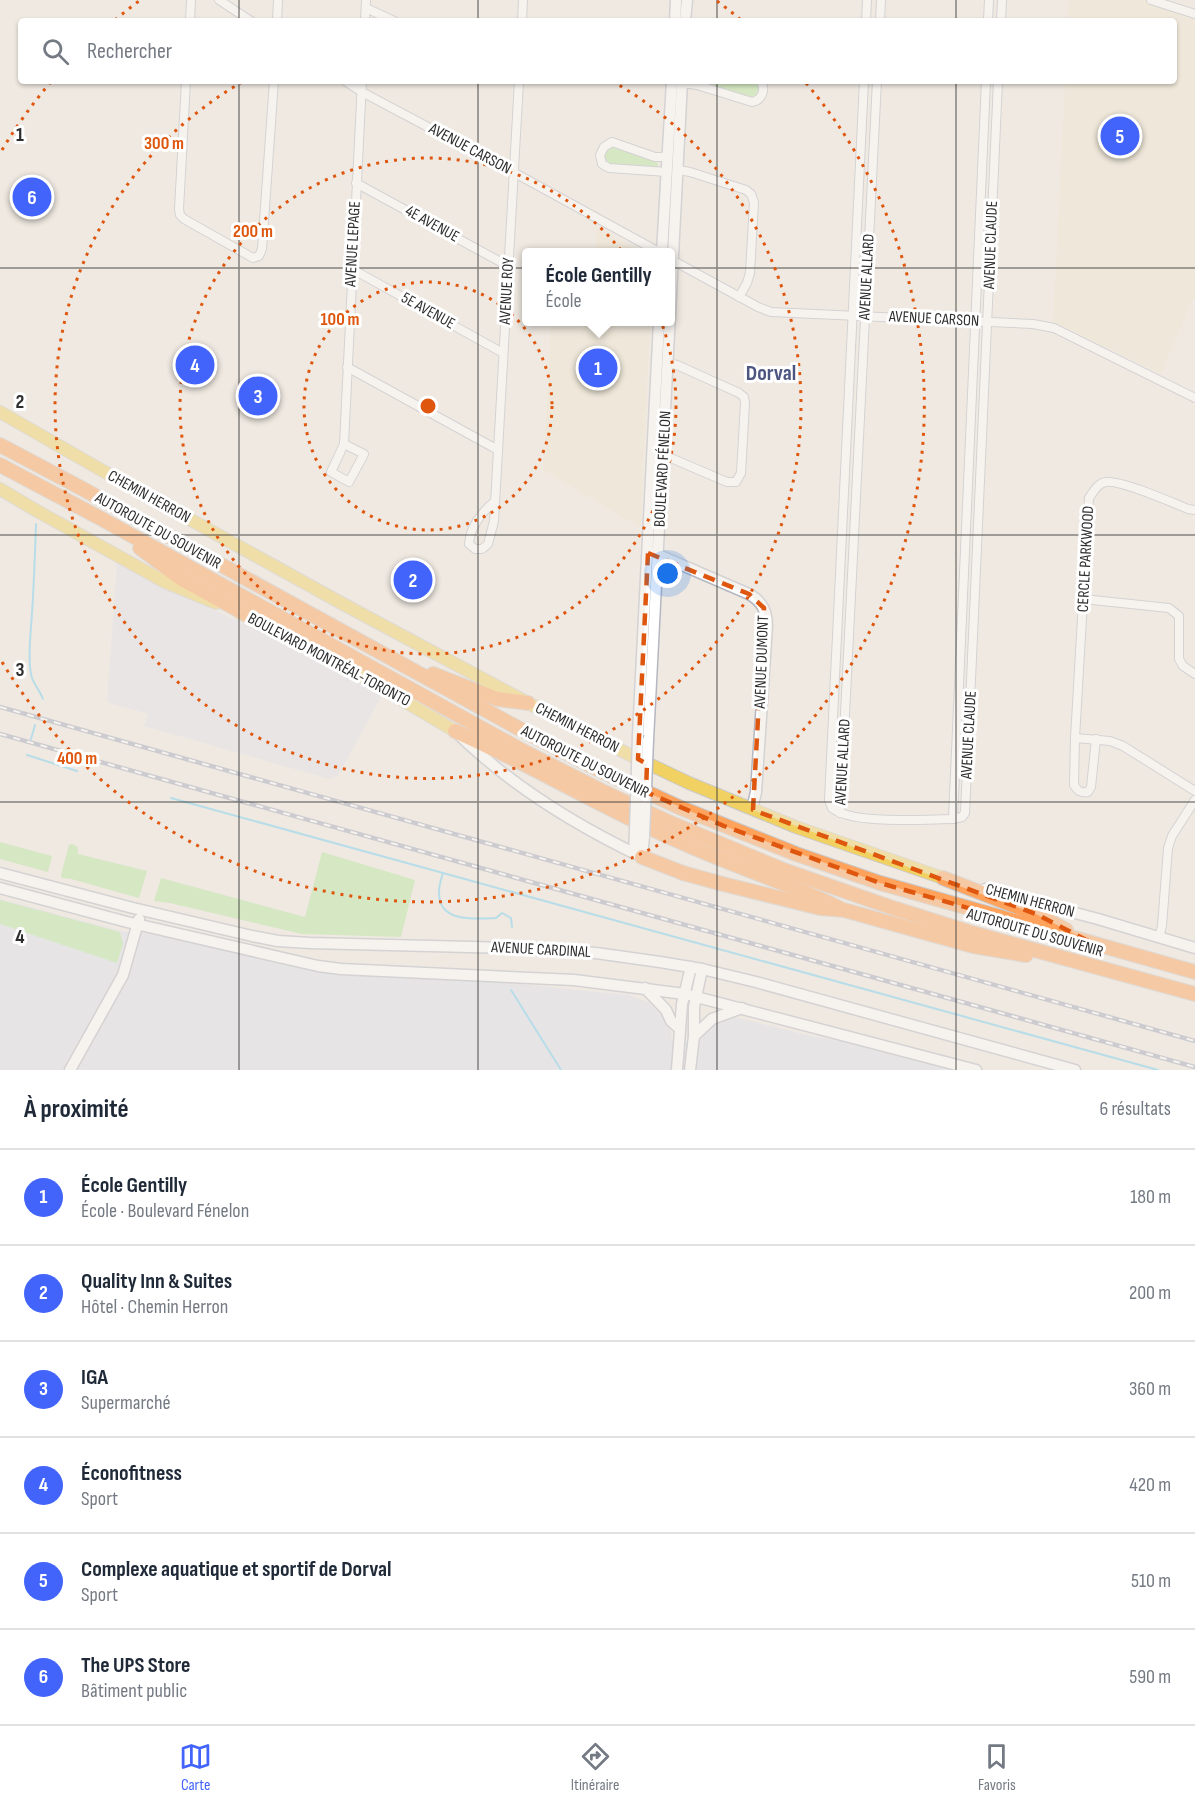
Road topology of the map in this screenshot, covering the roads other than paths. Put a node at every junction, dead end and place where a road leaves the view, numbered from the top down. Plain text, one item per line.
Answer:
1 (191, 0) edge
2 (219, 0) edge
3 (278, 0) edge
4 (523, 0) edge
5 (676, 0) edge
6 (687, 0) edge
7 (867, 0) edge
8 (881, 0) edge
9 (989, 0) edge
10 (1002, 0) edge
11 (1151, 0) edge
12 (366, 4) edge
13 (1195, 14) edge
14 (190, 18) edge
15 (246, 18) edge
16 (277, 18) edge
17 (389, 18) edge
18 (522, 18) edge
19 (675, 18) edge
20 (686, 18) edge
21 (867, 18) edge
22 (880, 18) edge
23 (988, 18) edge
24 (1001, 18) edge
25 (186, 84) edge
26 (274, 84) edge
27 (350, 84) edge
28 (362, 84) edge
29 (519, 84) edge
30 (679, 84) edge
31 (679, 84) edge
32 (688, 84) edge
33 (762, 84) edge
34 (864, 84) edge
35 (877, 84) edge
36 (986, 84) edge
37 (998, 84) edge
38 (362, 92) junction
39 (862, 113) junction
40 (875, 114) junction
41 (984, 133) junction
42 (996, 134) junction
43 (667, 156) junction
44 (672, 171) junction
45 (514, 172) junction
46 (356, 183) junction
47 (654, 248) edge
48 (662, 248) edge
49 (672, 248) edge
50 (675, 262) edge
51 (508, 266) junction
52 (352, 269) junction
53 (739, 297) junction
54 (853, 315) junction
55 (864, 316) junction
56 (975, 321) junction
57 (988, 322) junction
58 (659, 326) edge
59 (669, 326) edge
60 (504, 353) junction
61 (668, 363) junction
62 (347, 367) junction
63 (1195, 398) edge
64 (0, 412) edge
65 (344, 444) junction
66 (0, 445) edge
67 (498, 450) junction
68 (652, 450) junction
69 (663, 454) junction
70 (0, 465) edge
71 (844, 483) junction
72 (857, 484) junction
73 (0, 489) edge
74 (968, 498) junction
75 (980, 499) junction
76 (495, 501) junction
77 (1195, 510) edge
78 (100, 518) junction
79 (653, 554) junction
80 (1083, 599) junction
81 (249, 616) junction
82 (837, 639) junction
83 (849, 639) junction
84 (393, 659) junction
85 (1195, 674) edge
86 (528, 703) junction
87 (455, 730) junction
88 (1076, 738) junction
89 (1096, 739) junction
90 (1195, 791) edge
91 (1195, 800) edge
92 (752, 809) junction
93 (840, 813) junction
94 (1187, 813) junction
95 (1195, 817) edge
96 (953, 819) junction
97 (639, 834) junction
98 (638, 855) junction
99 (0, 873) edge
100 (943, 878) junction
101 (0, 888) edge
102 (141, 910) junction
103 (844, 910) junction
104 (138, 924) junction
105 (1159, 938) junction
106 (1092, 943) junction
107 (1195, 948) edge
108 (1099, 967) junction
109 (697, 968) junction
110 (1195, 972) edge
111 (645, 988) junction
112 (1195, 994) edge
113 (690, 995) junction
114 (743, 1008) junction
115 (680, 1029) junction
116 (694, 1036) junction
117 (70, 1070) edge
118 (677, 1070) edge
119 (690, 1070) edge
120 (976, 1070) edge
121 (1075, 1070) edge

1 - 14 street
2 - 15 street
3 - 16 street
4 - 18 street
5 - 19 main road
6 - 20 main road
7 - 21 street
8 - 22 street
9 - 23 street
10 - 24 street
11 - 13 street
12 - 17 street
25 - 26 street
27 - 38 street, AVENUE CARSON
28 - 38 street, AVENUE LEPAGE
29 - 45 street, AVENUE ROY
30 - 43 main road, BOULEVARD FÉNELON
31 - 44 main road, BOULEVARD FÉNELON
32 - 33 street
34 - 39 street, AVENUE ALLARD
35 - 40 street, AVENUE ALLARD
36 - 41 street, AVENUE CLAUDE
37 - 42 street, AVENUE CLAUDE
38 - 45 street, AVENUE CARSON
38 - 46 street, AVENUE LEPAGE
39 - 40 street
39 - 54 street, AVENUE ALLARD
40 - 55 street, AVENUE ALLARD
41 - 42 street
41 - 56 street, AVENUE CLAUDE
42 - 57 street, AVENUE CLAUDE
43 - 44 main road, BOULEVARD FÉNELON
43 - 44 street
44 - 48 main road, BOULEVARD FÉNELON
44 - 49 main road, BOULEVARD FÉNELON
44 - 53 street
45 - 47 street, AVENUE CARSON
45 - 51 street, AVENUE ROY
46 - 51 street, 4E AVENUE
46 - 52 street, AVENUE LEPAGE
50 - 53 street, AVENUE CARSON
51 - 60 street, AVENUE ROY
52 - 60 street, 5E AVENUE
52 - 62 street, AVENUE LEPAGE
53 - 54 street, AVENUE CARSON
54 - 55 street, AVENUE CARSON
54 - 71 street, AVENUE ALLARD
55 - 56 street, AVENUE CARSON
55 - 72 street, AVENUE ALLARD
56 - 57 street, AVENUE CARSON
56 - 74 street, AVENUE CLAUDE
57 - 63 street, AVENUE CARSON
57 - 75 street, AVENUE CLAUDE
58 - 68 main road, BOULEVARD FÉNELON
59 - 61 main road, BOULEVARD FÉNELON
60 - 67 street, AVENUE ROY
61 - 69 main road, BOULEVARD FÉNELON
61 - 69 street
62 - 65 street, AVENUE LEPAGE
62 - 67 street
64 - 86 main road, CHEMIN HERRON
65 - 65 street, AVENUE LEPAGE
66 - 84 highway, AUTOROUTE DU SOUVENIR
67 - 76 street, AVENUE ROY
68 - 69 street
68 - 79 main road, BOULEVARD FÉNELON
69 - 79 main road, BOULEVARD FÉNELON
70 - 78 highway, AUTOROUTE DU SOUVENIR
71 - 72 street
71 - 82 street, AVENUE ALLARD
72 - 83 street, AVENUE ALLARD
73 - 81 main road, BOULEVARD MONTRÉAL-TORONTO
74 - 75 street
74 - 96 street, AVENUE CLAUDE
75 - 96 street, AVENUE CLAUDE
76 - 76 street, AVENUE ROY
77 - 80 street, CERCLE PARKWOOD
78 - 81 highway
78 - 108 highway, AUTOROUTE DU SOUVENIR
79 - 92 main road, AVENUE DUMONT
79 - 97 main road, BOULEVARD FÉNELON, bridge
79 - 97 main road, BOULEVARD FÉNELON, bridge
80 - 85 street
80 - 88 street, CERCLE PARKWOOD
81 - 87 main road, BOULEVARD MONTRÉAL-TORONTO
82 - 83 street
82 - 93 street, AVENUE ALLARD
83 - 93 street, AVENUE ALLARD
84 - 86 highway
84 - 106 highway, AUTOROUTE DU SOUVENIR
86 - 92 main road, CHEMIN HERRON
87 - 98 main road, BOULEVARD MONTRÉAL-TORONTO
87 - 103 highway
88 - 89 street
88 - 89 street, CERCLE PARKWOOD
89 - 90 street
91 - 94 street
92 - 100 main road, CHEMIN HERRON
93 - 96 street
94 - 95 street
94 - 105 street
97 - 98 main road, BOULEVARD FÉNELON
98 - 103 highway
99 - 102 main road, AVENUE CARDINAL
100 - 105 main road, CHEMIN HERRON
100 - 106 highway
101 - 104 main road, AVENUE CARDINAL
102 - 104 main road
102 - 109 main road, AVENUE CARDINAL
103 - 108 highway
104 - 111 main road, AVENUE CARDINAL
104 - 117 main road
105 - 107 main road, CHEMIN HERRON
106 - 110 highway, AUTOROUTE DU SOUVENIR
108 - 112 highway, AUTOROUTE DU SOUVENIR
109 - 113 main road
109 - 121 main road, AVENUE CARDINAL
111 - 113 main road, AVENUE CARDINAL
111 - 115 main road
113 - 114 main road, AVENUE CARDINAL
113 - 115 main road
113 - 116 main road
114 - 116 main road
114 - 120 main road, AVENUE CARDINAL
115 - 118 main road
116 - 119 main road

